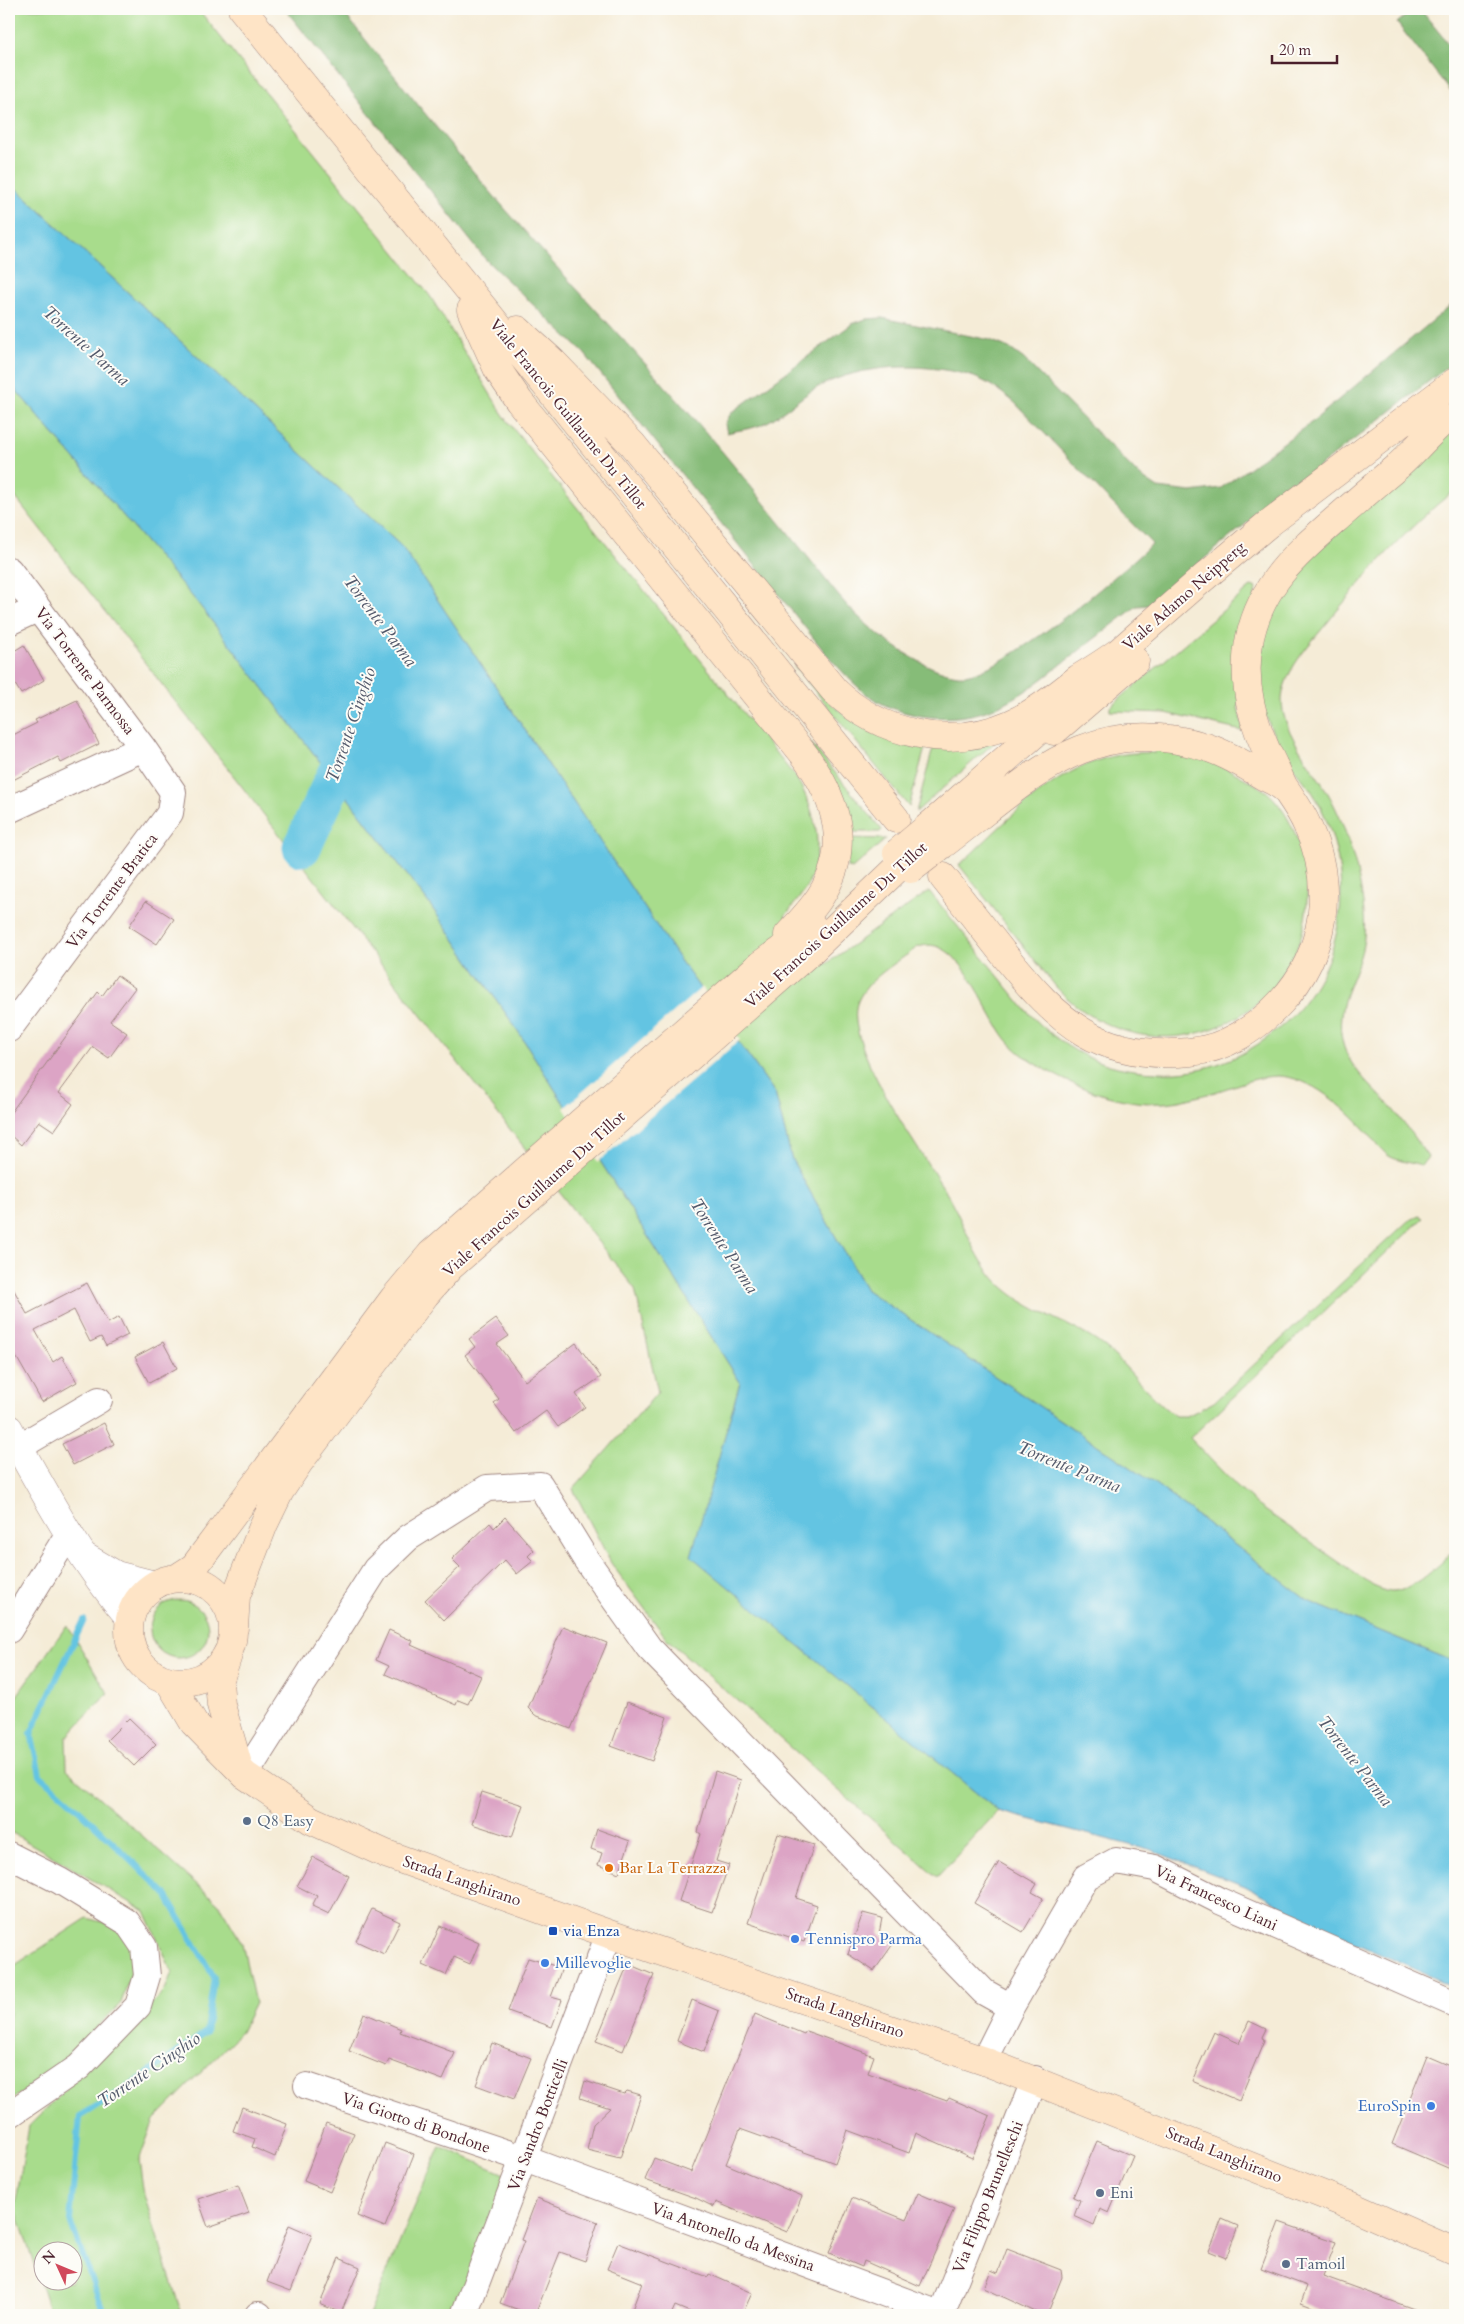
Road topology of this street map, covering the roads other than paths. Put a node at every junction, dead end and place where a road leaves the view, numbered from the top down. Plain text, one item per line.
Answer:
1 (242, 9) edge
2 (455, 274) junction
3 (1455, 382) edge
4 (1450, 415) edge
5 (9, 570) edge
6 (37, 609) junction
7 (9, 622) edge
8 (1117, 653) junction
9 (143, 748) junction
10 (1286, 790) junction
11 (9, 810) edge
12 (896, 819) dead end
13 (935, 836) junction
14 (943, 877) dead end
15 (803, 937) junction
16 (9, 1029) edge
17 (506, 1202) junction
18 (99, 1400) dead end
19 (14, 1438) edge
20 (69, 1533) junction
21 (84, 1556) junction
22 (166, 1582) junction
23 (130, 1618) junction
24 (234, 1628) junction
25 (9, 1630) edge
26 (228, 1654) junction
27 (169, 1681) junction
28 (242, 1772) junction
29 (9, 1855) edge
30 (609, 1934) junction
31 (1455, 2004) edge
32 (1011, 2007) junction
33 (984, 2060) junction
34 (1034, 2079) junction
35 (307, 2086) dead end
36 (9, 2116) edge
37 (525, 2160) junction
38 (1455, 2252) edge
39 (464, 2315) edge
40 (941, 2315) edge

1 - 2 main road, Viale Francois Guillaume Du Tillot
2 - 8 main road
2 - 12 main road, Viale Francois Guillaume Du Tillot
2 - 15 main road
3 - 8 main road, Viale Adamo Neipperg
4 - 10 main road
4 - 13 main road, Viale Adamo Neipperg
5 - 6 street, Via Torrente Parmossa
6 - 7 street
6 - 9 street, Via Torrente Parmossa
8 - 13 main road, Viale Adamo Neipperg
9 - 11 street
9 - 16 street, Via Torrente Bratica
10 - 13 main road
10 - 14 main road
13 - 15 main road, Viale Francois Guillaume Du Tillot, bridge
15 - 17 main road, Viale Francois Guillaume Du Tillot
15 - 17 main road, Viale Francois Guillaume Du Tillot
17 - 22 main road, Viale Francois Guillaume Du Tillot
17 - 24 main road, Viale Francois Guillaume Du Tillot
18 - 19 street
19 - 20 street
20 - 21 street
20 - 25 street
21 - 22 street
21 - 23 street
22 - 23 main road
22 - 24 main road
23 - 27 main road
24 - 26 main road
26 - 27 main road
26 - 28 main road
27 - 28 main road, Strada Langhirano
28 - 30 main road, Strada Langhirano
28 - 32 street
29 - 36 street
30 - 33 main road, Strada Langhirano
30 - 37 street, Via Sandro Botticelli
31 - 32 street, Via Francesco Liani
32 - 33 street, Via Francesco Liani
33 - 34 main road, Strada Langhirano
34 - 38 main road, Strada Langhirano
34 - 40 street, Via Filippo Brunelleschi
35 - 37 street, Via Giotto di Bondone
37 - 39 street, Via Sandro Botticelli
37 - 40 street, Via Antonello da Messina

